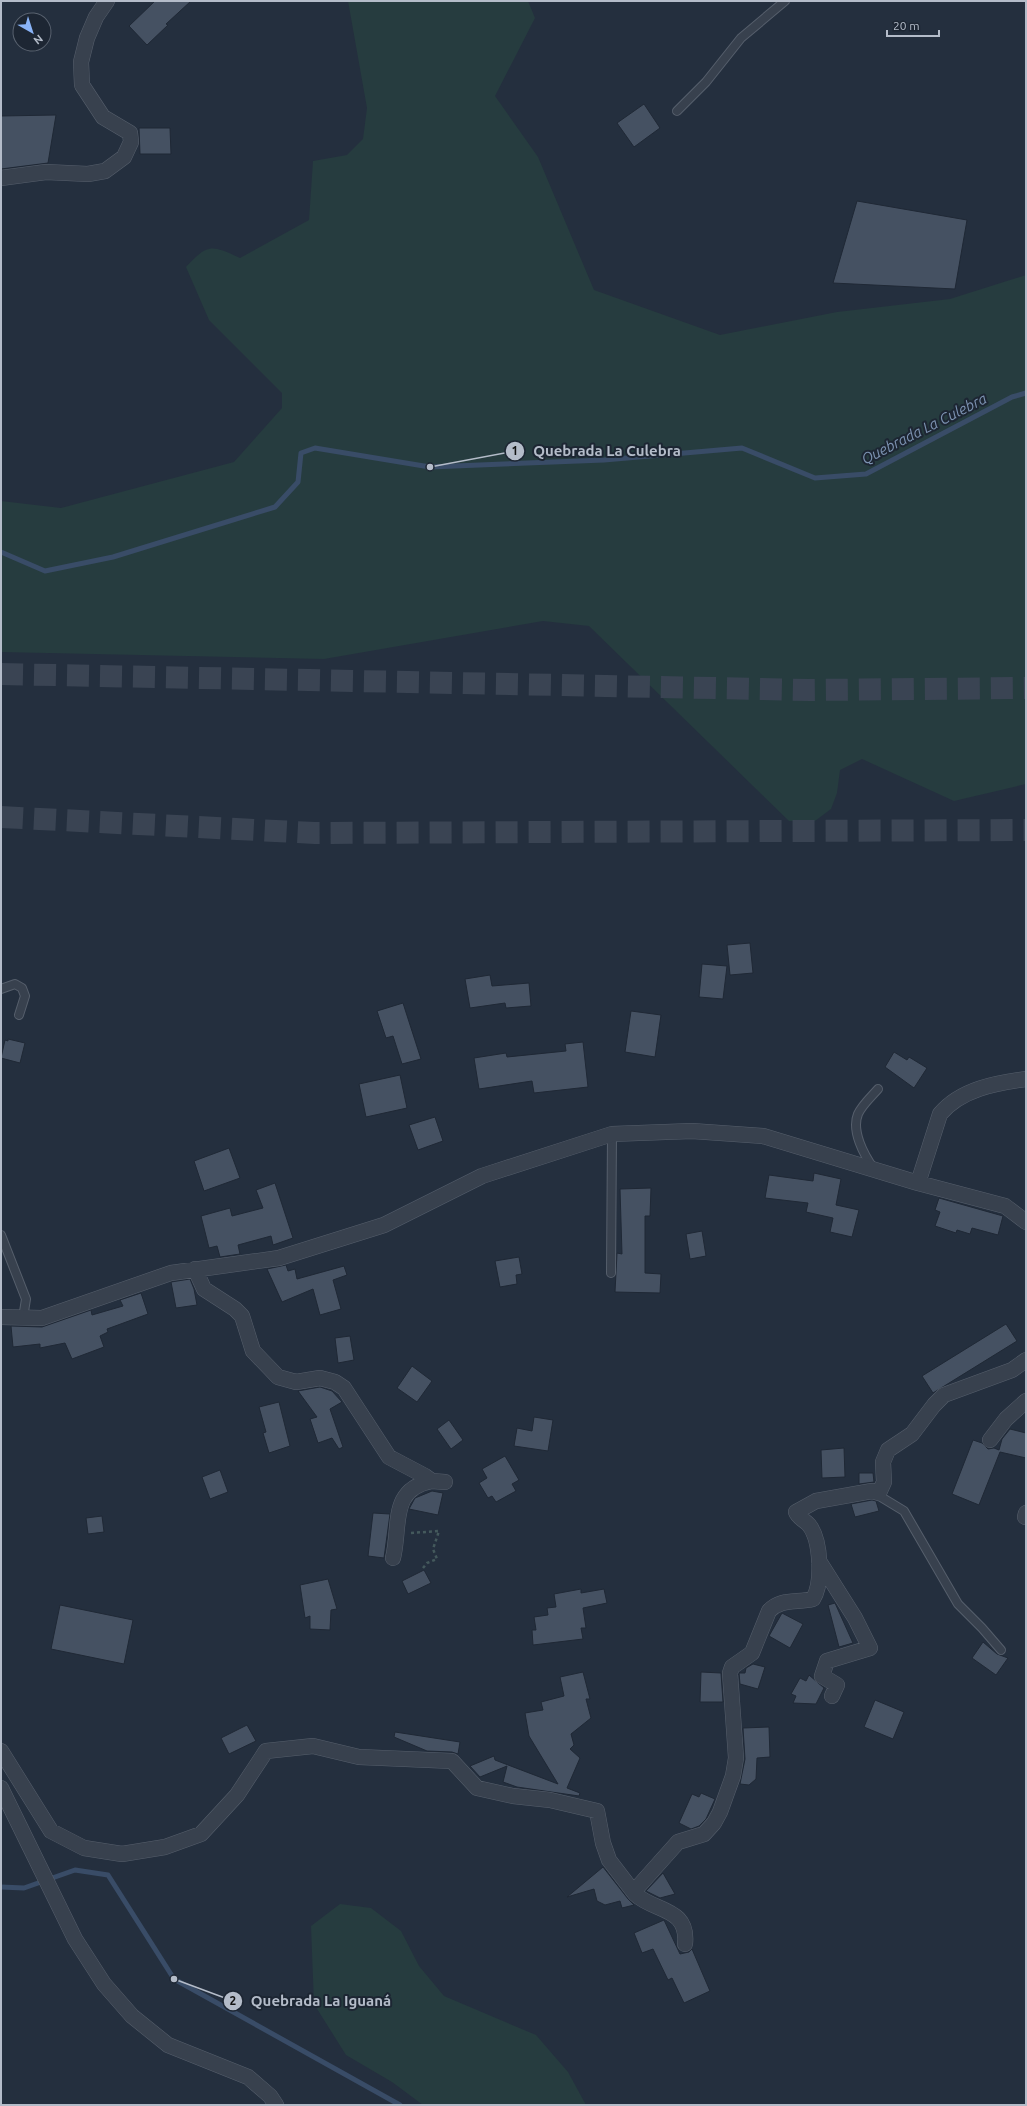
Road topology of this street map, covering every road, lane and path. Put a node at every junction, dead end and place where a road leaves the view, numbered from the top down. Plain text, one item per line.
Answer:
1 (107, 1) edge
2 (785, 1) edge
3 (677, 112) dead end
4 (1, 178) edge
5 (1, 989) edge
6 (19, 1015) dead end
7 (1026, 1079) edge
8 (878, 1089) dead end
9 (612, 1134) junction
10 (876, 1171) junction
11 (918, 1184) junction
12 (1026, 1222) edge
13 (1, 1235) edge
14 (195, 1269) junction
15 (611, 1273) dead end
16 (1, 1317) edge
17 (23, 1318) junction
18 (1026, 1360) edge
19 (1026, 1401) edge
20 (990, 1440) dead end
21 (872, 1491) junction
22 (398, 1532) junction
23 (393, 1558) dead end
24 (818, 1560) junction
25 (423, 1568) dead end
26 (1002, 1650) dead end
27 (832, 1696) dead end
28 (1, 1751) edge
29 (1, 1788) edge
30 (635, 1894) junction
31 (685, 1944) dead end
32 (276, 2105) edge

1 - 4 street
2 - 3 lane
5 - 6 lane
7 - 11 street
8 - 10 lane
9 - 10 street
9 - 14 street
9 - 15 lane
10 - 11 street
11 - 12 street
13 - 17 lane
14 - 17 street
14 - 22 street
16 - 17 street
18 - 21 street
19 - 20 street
21 - 24 street
21 - 26 lane
22 - 23 street
22 - 25 path
24 - 27 street
24 - 30 street
28 - 30 street
29 - 32 street
30 - 31 street

